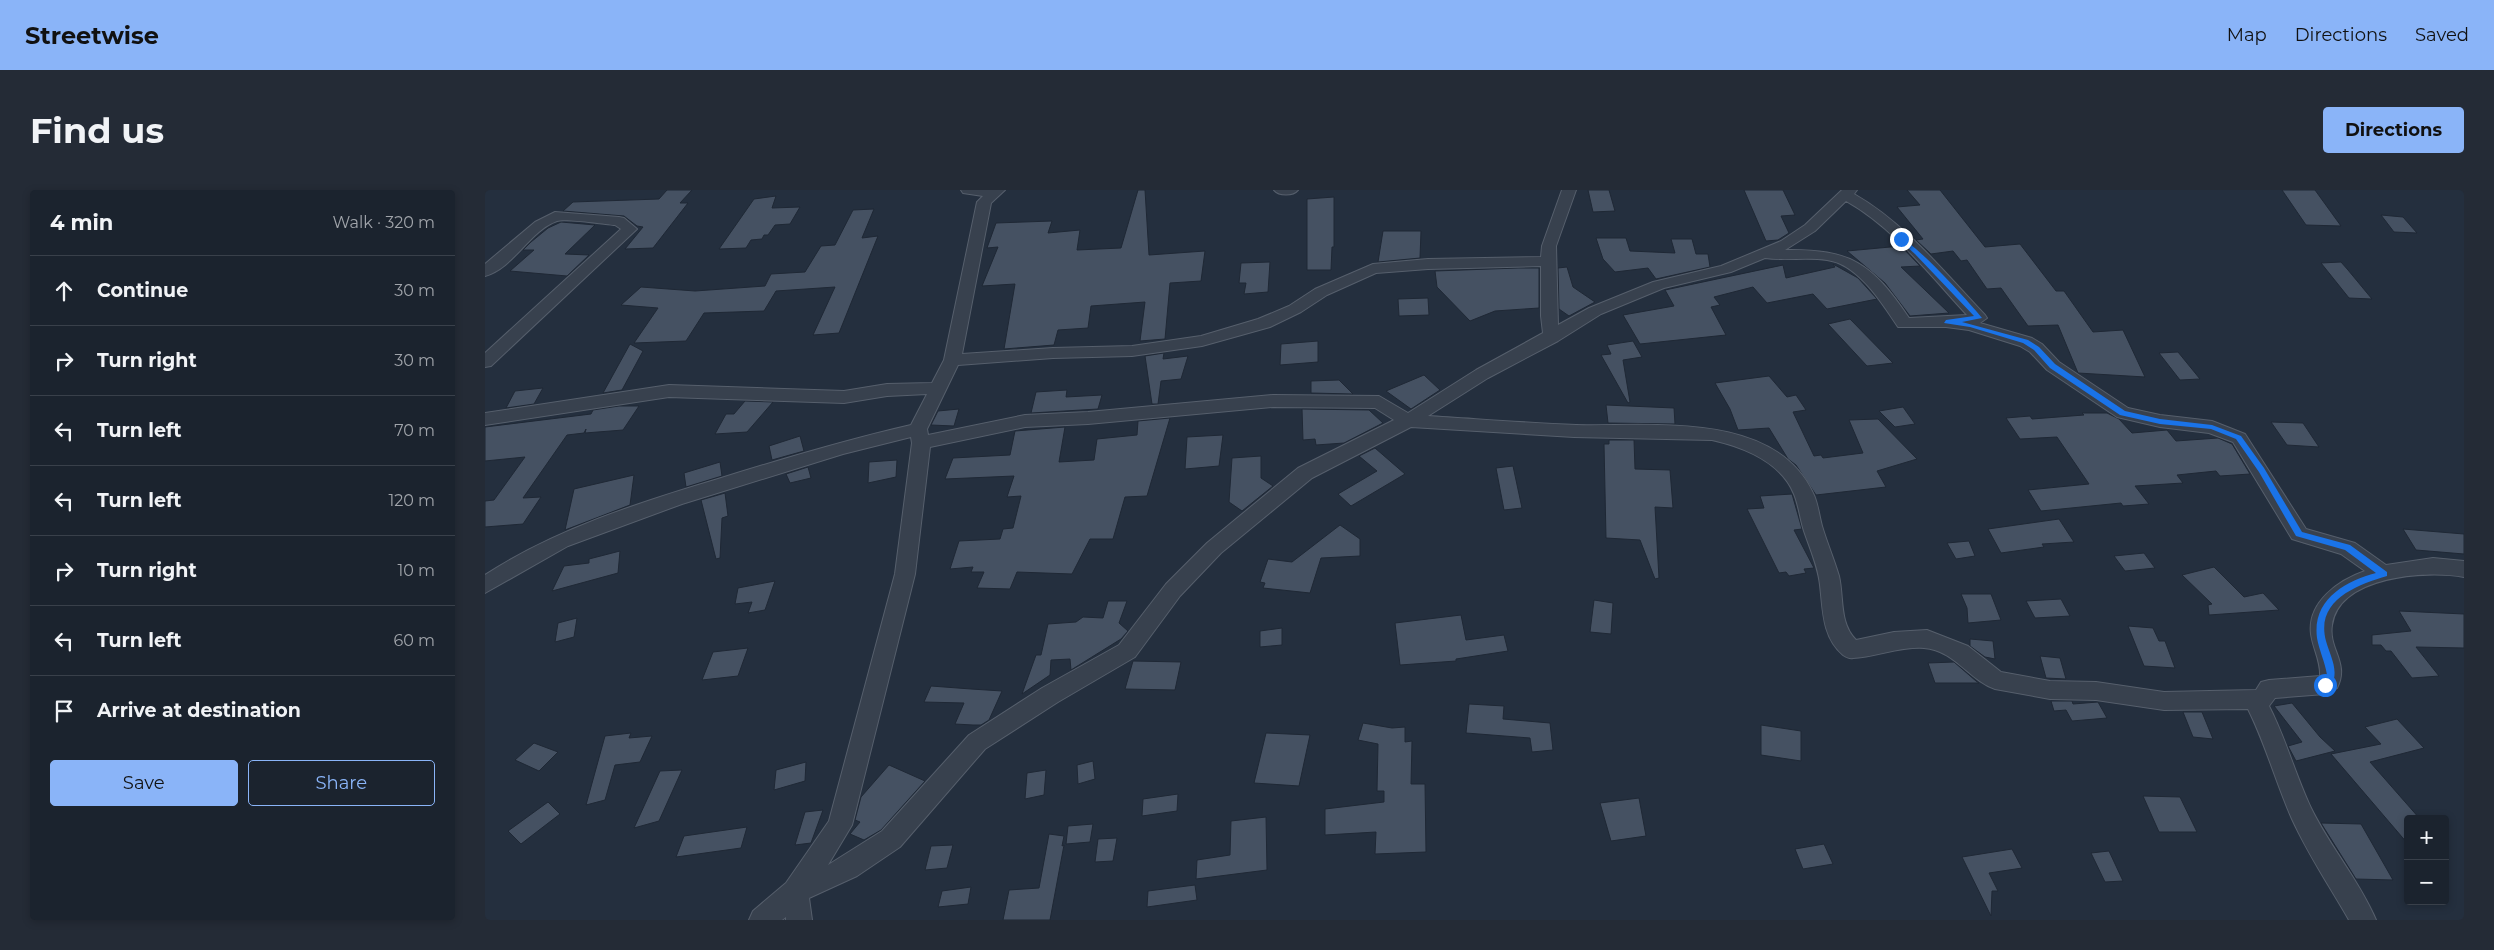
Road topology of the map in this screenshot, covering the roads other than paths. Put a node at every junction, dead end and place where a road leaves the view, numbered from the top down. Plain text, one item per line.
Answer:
1 (969, 190) edge
2 (997, 190) edge
3 (1281, 190) edge
4 (1291, 190) edge
5 (1569, 190) edge
6 (1848, 192) edge
7 (633, 234) dead end
8 (613, 243) junction
9 (1760, 254) junction
10 (1548, 261) junction
11 (485, 271) edge
12 (1946, 322) junction
13 (1553, 337) junction
14 (952, 360) junction
15 (485, 362) edge
16 (937, 388) junction
17 (485, 419) edge
18 (1408, 421) junction
19 (919, 436) junction
20 (2464, 569) edge
21 (2384, 574) junction
22 (485, 585) edge
23 (2255, 699) junction
24 (795, 892) junction
25 (762, 920) edge
26 (799, 920) edge
27 (2363, 920) edge

1 - 2 street
2 - 14 street
3 - 4 street
5 - 10 street
6 - 9 street
6 - 12 street
7 - 8 street
8 - 11 street
8 - 15 street
9 - 12 street
9 - 13 street
10 - 13 street
10 - 14 street
12 - 21 street
13 - 18 street
14 - 16 street
16 - 17 street
16 - 19 street
18 - 19 street
18 - 23 street
18 - 24 street
19 - 22 street
19 - 24 street
20 - 21 street
21 - 23 street
23 - 27 street
24 - 25 street
24 - 26 street

